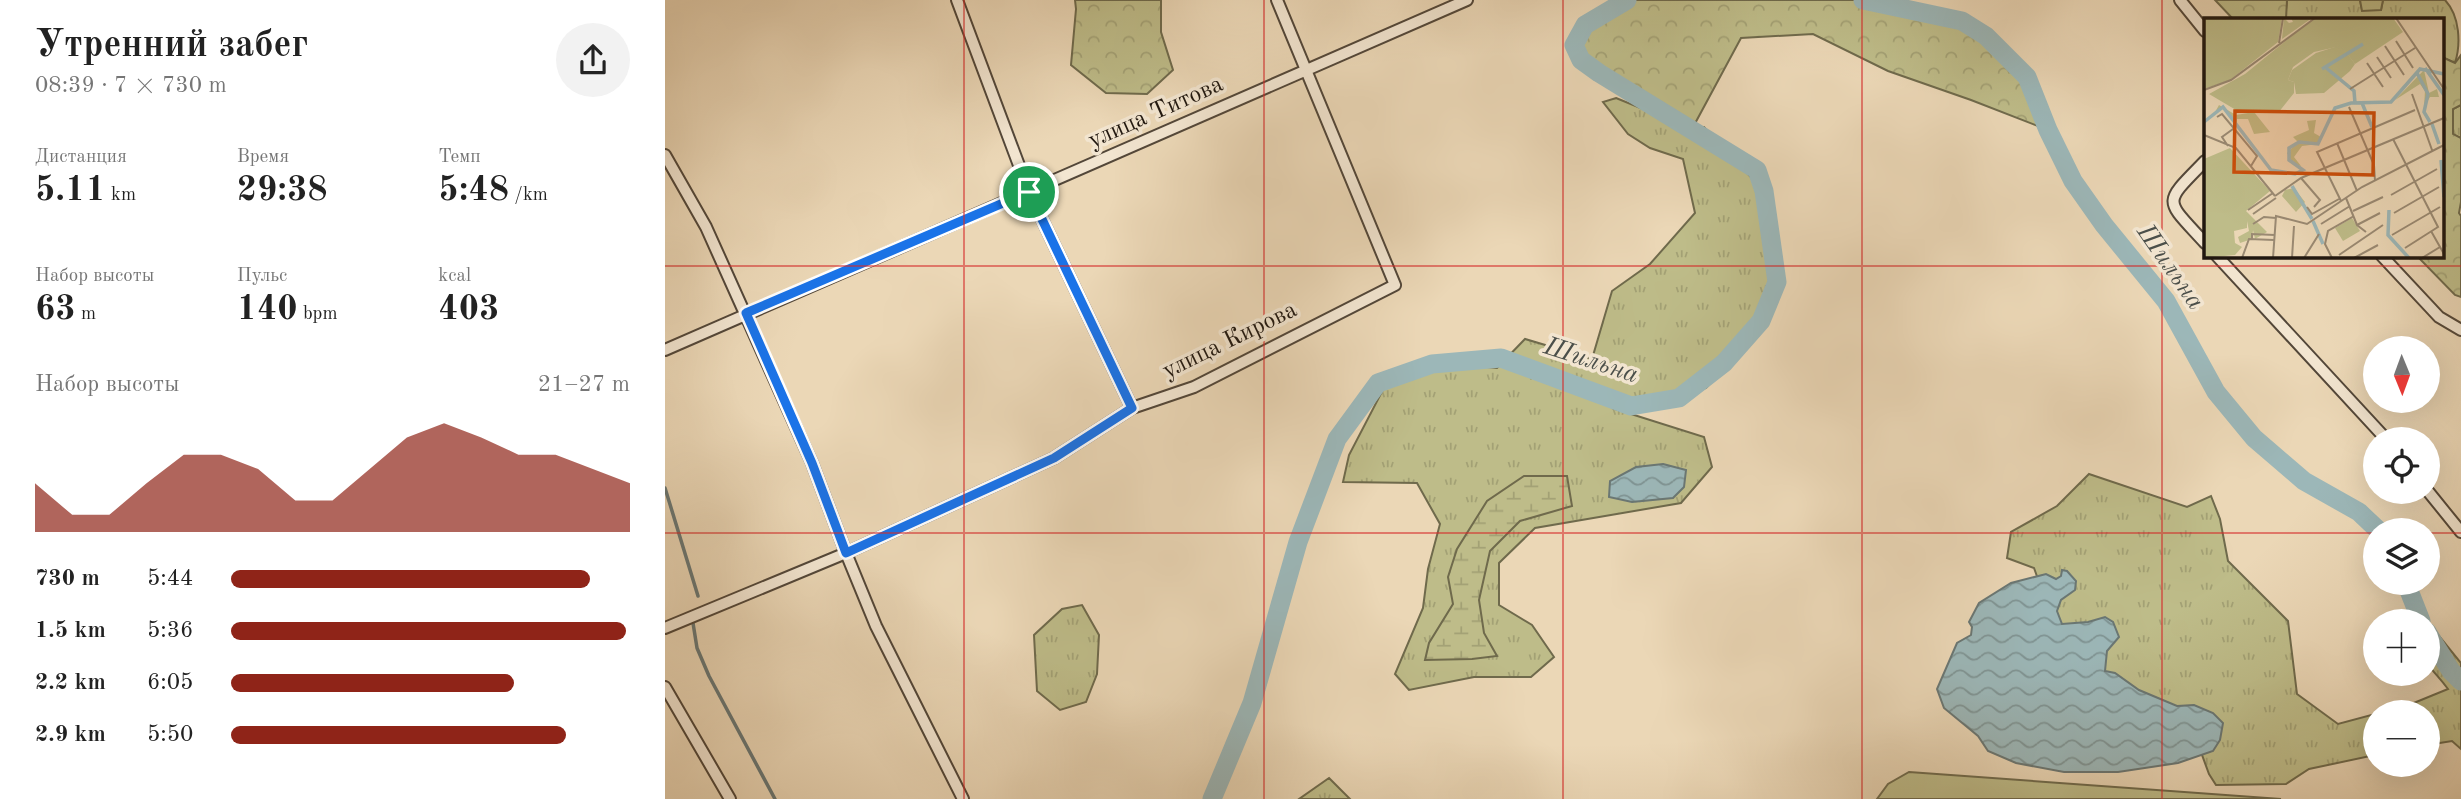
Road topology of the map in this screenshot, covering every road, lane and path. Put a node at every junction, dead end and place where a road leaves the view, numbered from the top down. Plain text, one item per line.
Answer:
1 (957, 0) edge
2 (1277, 0) edge
3 (1467, 0) edge
4 (2180, 0) edge
5 (2204, 29) edge
6 (1306, 70) junction
7 (665, 155) edge
8 (2204, 162) edge
9 (1029, 192) junction
10 (2204, 241) edge
11 (2218, 257) edge
12 (2383, 257) edge
13 (746, 313) junction
14 (2461, 330) edge
15 (665, 350) edge
16 (1132, 408) junction
17 (2375, 427) edge
18 (2439, 504) edge
19 (2461, 532) edge
20 (846, 553) junction
21 (665, 628) edge
22 (665, 687) edge
23 (730, 799) edge
24 (963, 799) edge

1 - 9 street
2 - 6 street
3 - 6 street, улица Титова
4 - 5 street
6 - 9 street, улица Титова
6 - 16 street, улица Кирова
7 - 13 street
8 - 10 street
9 - 13 street, улица Титова
9 - 16 street
11 - 17 street
12 - 14 street
13 - 15 street, улица Титова
13 - 20 street
16 - 20 street, улица Кирова
18 - 19 street
20 - 21 street, улица Кирова
20 - 24 street
22 - 23 street

